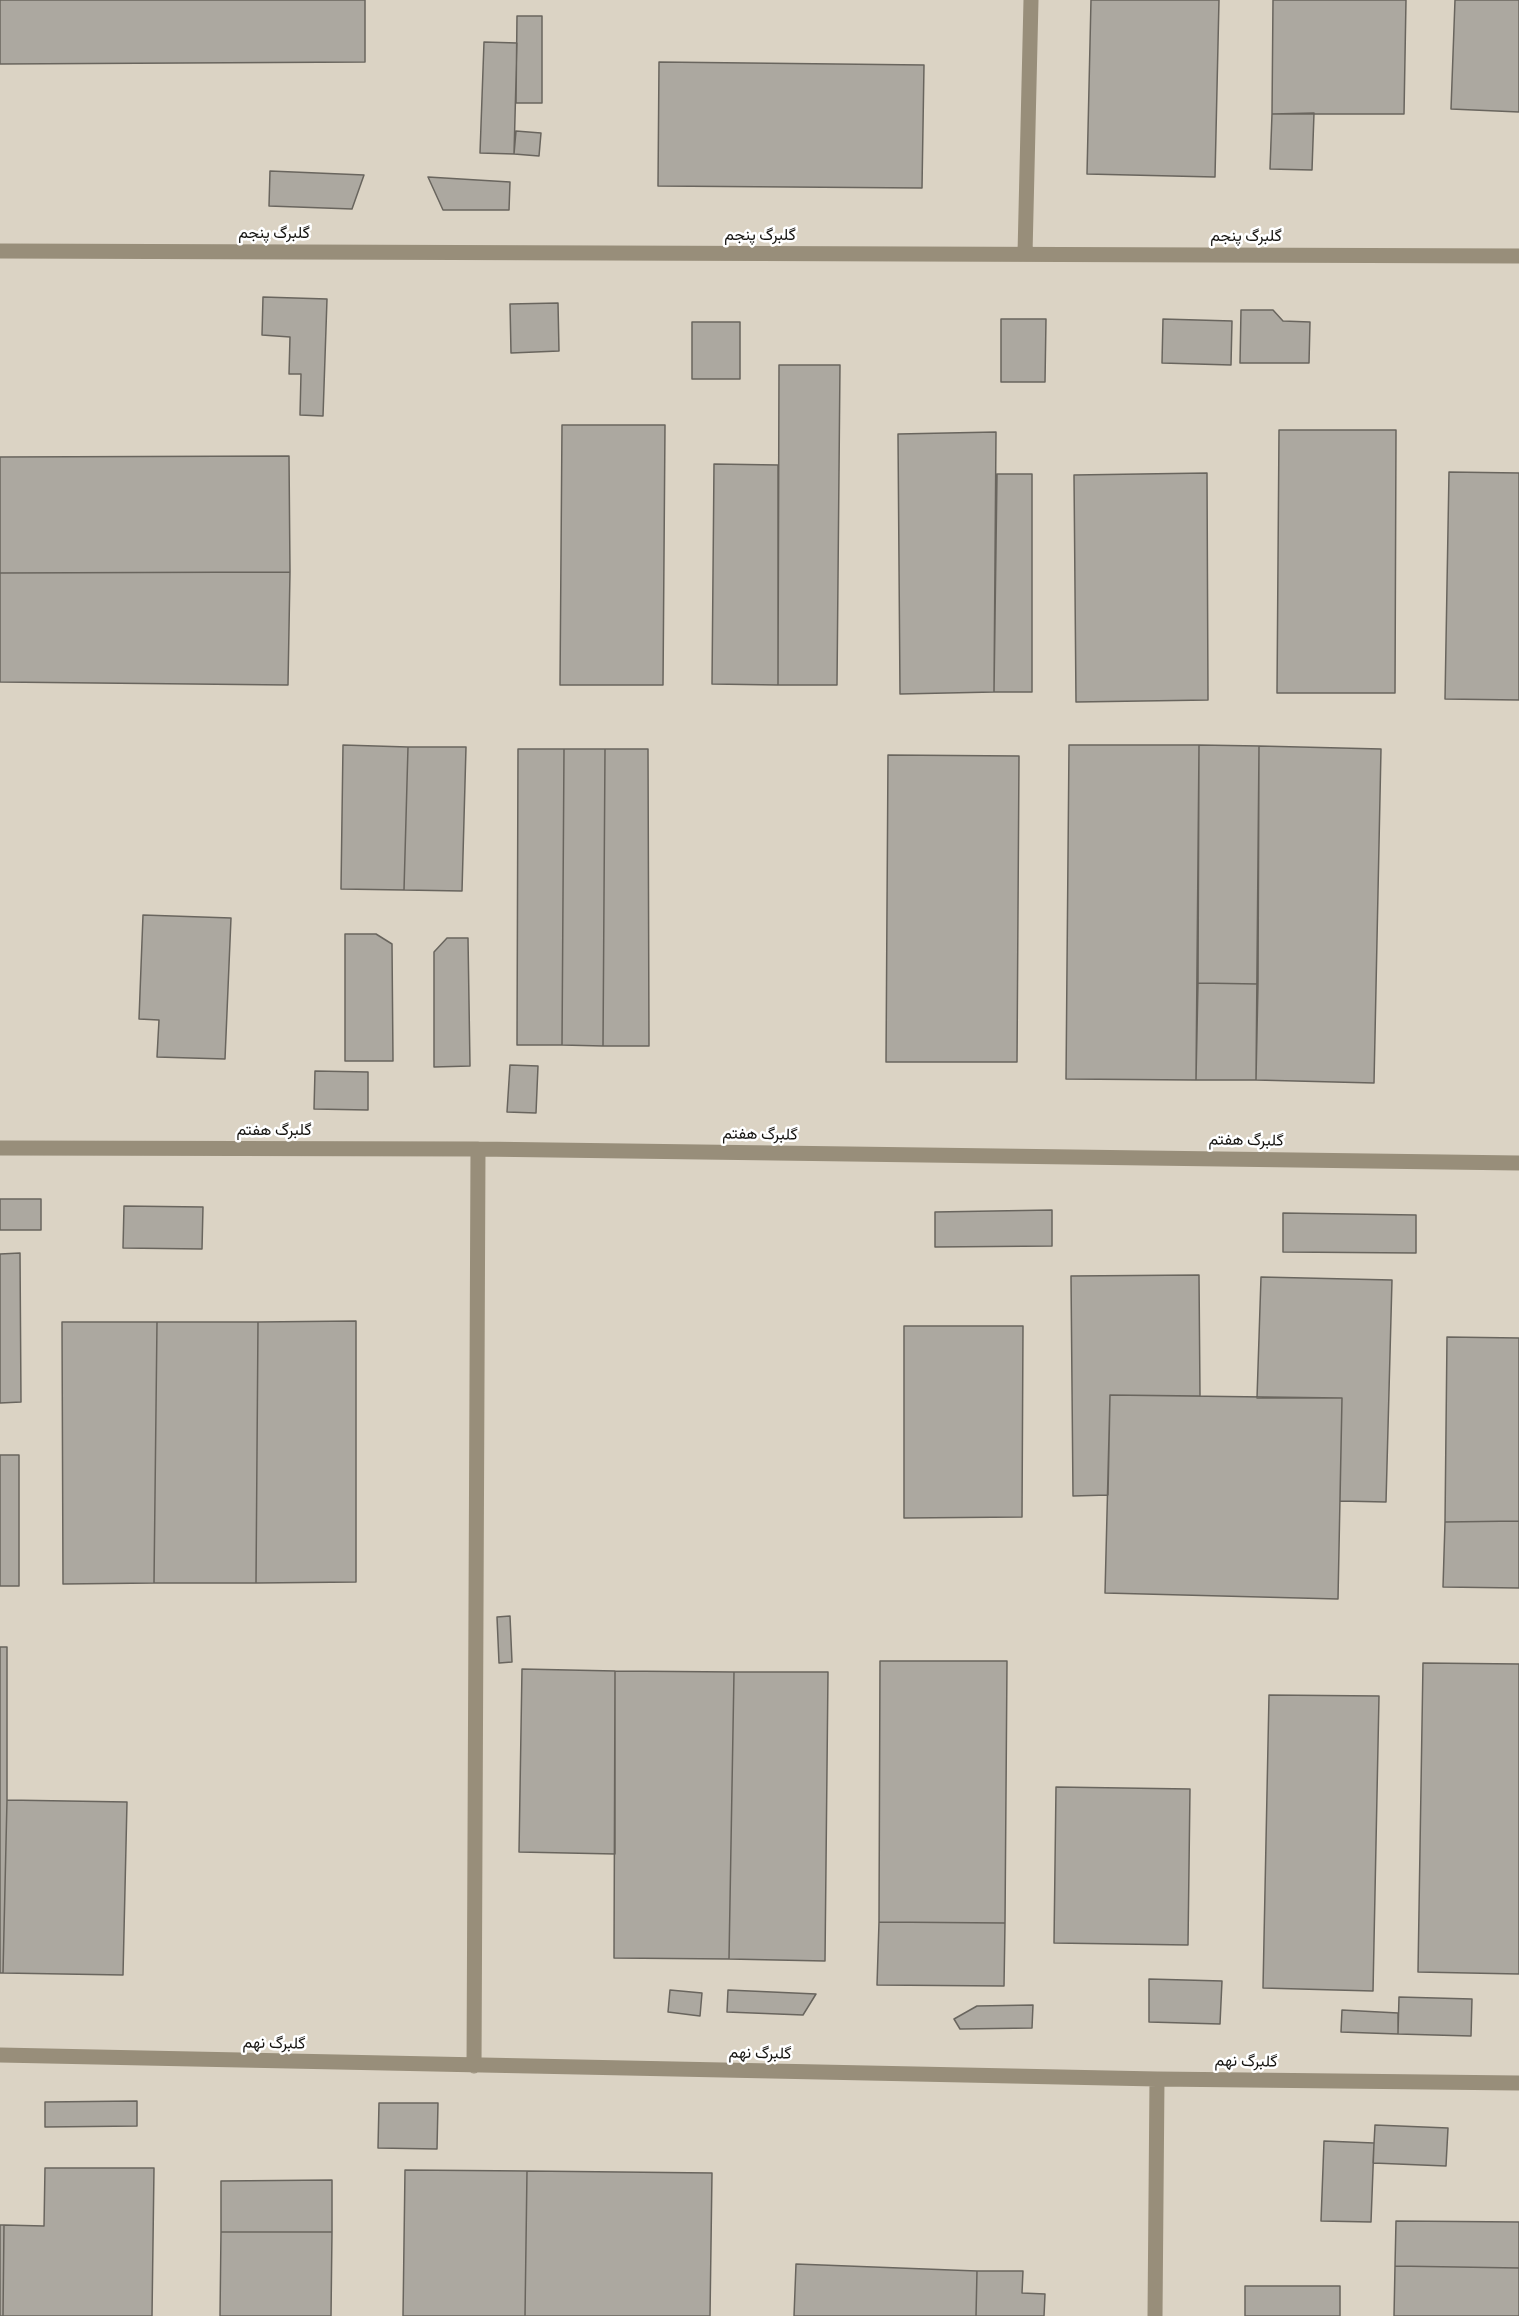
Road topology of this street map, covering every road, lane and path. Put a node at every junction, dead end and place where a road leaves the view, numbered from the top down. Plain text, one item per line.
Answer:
1 (1031, 0) edge
2 (0, 251) edge
3 (1025, 254) junction
4 (1519, 256) edge
5 (0, 1148) edge
6 (478, 1149) junction
7 (1519, 1163) edge
8 (0, 2055) edge
9 (474, 2066) junction
10 (1157, 2079) junction
11 (1519, 2083) edge
12 (1155, 2316) edge

1 - 3 street
2 - 3 street, گلبرگ پنجم
3 - 4 street, گلبرگ پنجم
5 - 6 street, گلبرگ هفتم
6 - 7 street, گلبرگ هفتم
6 - 9 street
8 - 9 street, گلبرگ نهم
9 - 10 street, گلبرگ نهم
10 - 11 street, گلبرگ نهم
10 - 12 street

